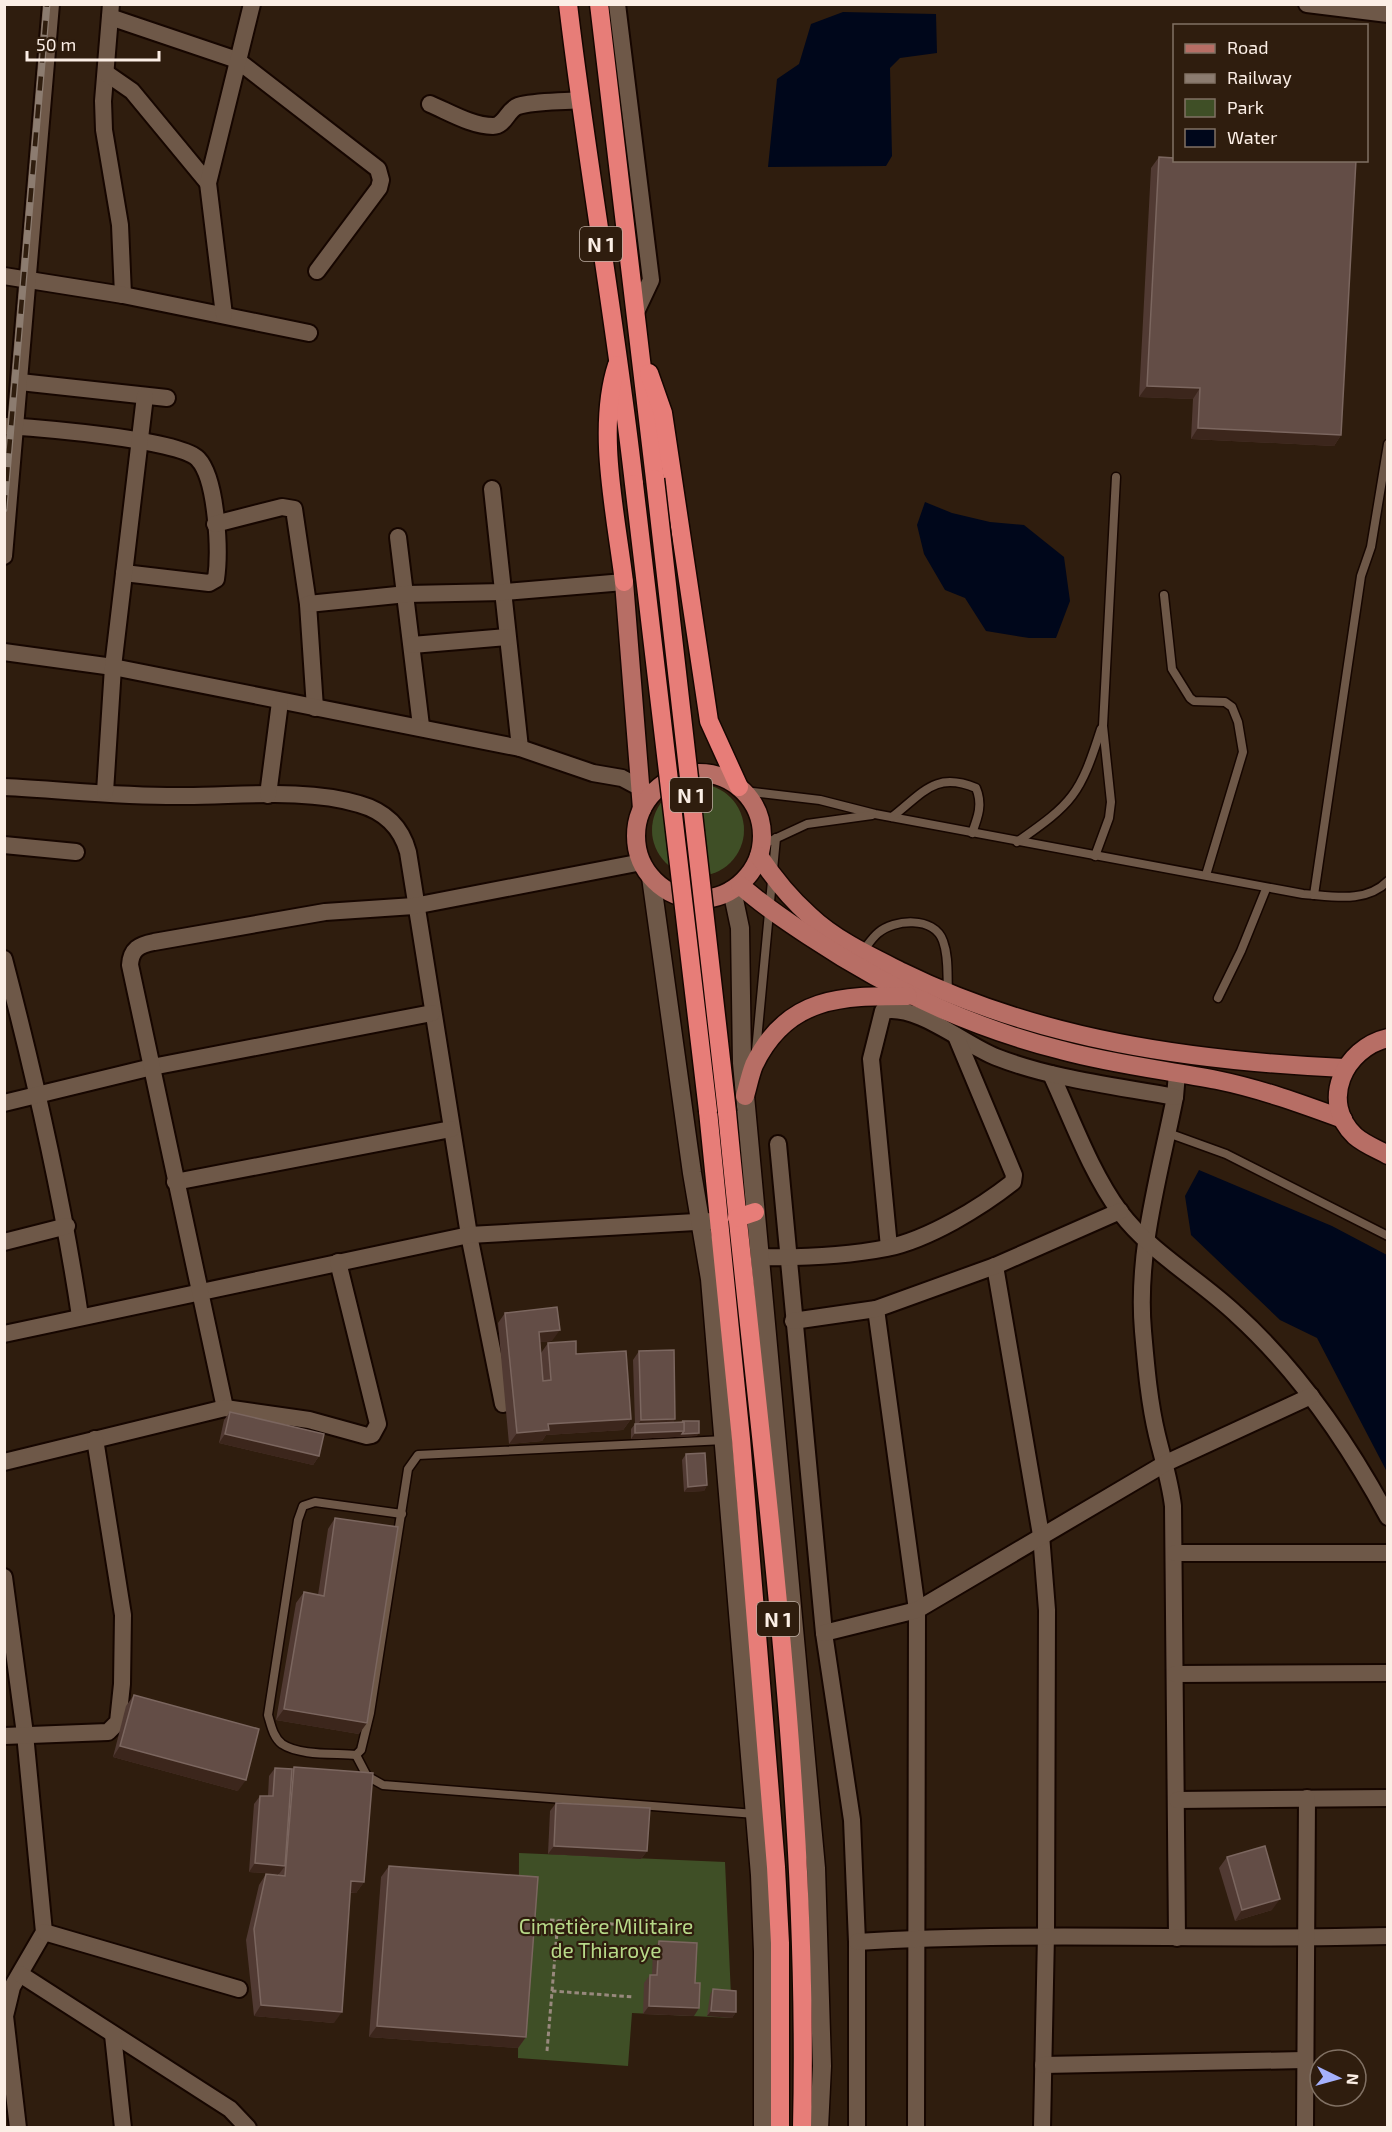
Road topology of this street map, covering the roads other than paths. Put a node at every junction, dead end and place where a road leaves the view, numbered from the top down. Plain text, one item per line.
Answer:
1 (51, 4) edge
2 (252, 4) edge
3 (567, 4) edge
4 (599, 4) edge
5 (617, 4) edge
6 (1307, 4) edge
7 (111, 11) edge
8 (1388, 14) edge
9 (237, 60) junction
10 (106, 74) junction
11 (579, 100) junction
12 (430, 104) dead end
13 (208, 183) junction
14 (317, 271) dead end
15 (4, 276) edge
16 (29, 279) junction
17 (123, 295) junction
18 (635, 314) junction
19 (224, 315) junction
20 (309, 333) dead end
21 (640, 358) junction
22 (619, 360) junction
23 (20, 382) junction
24 (145, 396) junction
25 (167, 398) dead end
26 (10, 427) edge
27 (141, 440) junction
28 (1388, 444) edge
29 (1116, 477) dead end
30 (492, 489) dead end
31 (215, 524) junction
32 (398, 537) dead end
33 (4, 556) edge
34 (124, 573) junction
35 (624, 582) junction
36 (504, 592) junction
37 (407, 594) junction
38 (1164, 596) dead end
39 (308, 604) junction
40 (507, 637) junction
41 (412, 645) junction
42 (4, 652) edge
43 (113, 667) junction
44 (280, 702) junction
45 (315, 708) junction
46 (422, 726) junction
47 (1102, 726) junction
48 (520, 748) junction
49 (4, 787) edge
50 (742, 789) junction
51 (646, 790) junction
52 (105, 792) junction
53 (268, 795) junction
54 (876, 814) junction
55 (892, 818) junction
56 (972, 833) junction
57 (1017, 842) junction
58 (4, 845) edge
59 (766, 846) junction
60 (76, 852) dead end
61 (1095, 856) junction
62 (646, 870) junction
63 (772, 874) junction
64 (1206, 875) junction
65 (1388, 881) edge
66 (736, 887) junction
67 (1266, 889) junction
68 (1314, 895) junction
69 (414, 906) junction
70 (771, 910) junction
71 (862, 952) junction
72 (4, 959) edge
73 (948, 992) junction
74 (910, 996) junction
75 (1218, 998) dead end
76 (432, 1013) junction
77 (956, 1036) junction
78 (1388, 1038) edge
79 (754, 1066) junction
80 (152, 1067) junction
81 (1344, 1068) junction
82 (1177, 1073) junction
83 (1051, 1074) junction
84 (39, 1095) junction
85 (745, 1096) junction
86 (1175, 1097) junction
87 (4, 1103) edge
88 (1343, 1119) junction
89 (451, 1128) junction
90 (1168, 1132) junction
91 (778, 1144) dead end
92 (1388, 1155) edge
93 (175, 1182) junction
94 (1120, 1211) junction
95 (755, 1212) junction
96 (736, 1218) junction
97 (709, 1221) junction
98 (67, 1226) junction
99 (469, 1235) junction
100 (1388, 1236) edge
101 (1147, 1240) junction
102 (4, 1242) edge
103 (889, 1247) junction
104 (759, 1257) junction
105 (788, 1258) junction
106 (338, 1262) junction
107 (996, 1266) junction
108 (200, 1290) junction
109 (876, 1309) junction
110 (80, 1316) junction
111 (793, 1321) junction
112 (4, 1334) edge
113 (1311, 1396) junction
114 (503, 1404) dead end
115 (225, 1408) junction
116 (95, 1439) junction
117 (732, 1440) junction
118 (4, 1462) edge
119 (1166, 1463) junction
120 (402, 1514) junction
121 (1388, 1517) edge
122 (1041, 1535) junction
123 (1175, 1553) junction
124 (1388, 1553) edge
125 (4, 1577) edge
126 (6, 1602) edge
127 (917, 1610) junction
128 (824, 1634) junction
129 (1388, 1673) edge
130 (1175, 1674) junction
131 (25, 1734) junction
132 (4, 1736) edge
133 (356, 1755) junction
134 (1388, 1797) edge
135 (1307, 1798) junction
136 (1177, 1800) junction
137 (755, 1814) junction
138 (44, 1932) junction
139 (1046, 1934) junction
140 (1388, 1936) edge
141 (916, 1938) junction
142 (1177, 1938) junction
143 (1305, 1939) junction
144 (857, 1942) junction
145 (20, 1974) junction
146 (239, 1989) dead end
147 (114, 2035) junction
148 (1304, 2060) junction
149 (1043, 2065) junction
150 (18, 2127) edge
151 (123, 2127) edge
152 (248, 2127) edge
153 (763, 2127) edge
154 (780, 2127) edge
155 (802, 2127) edge
156 (819, 2127) edge
157 (857, 2127) edge
158 (916, 2127) edge
159 (1042, 2127) edge
160 (1305, 2127) edge

1 - 16 street
2 - 9 street
3 - 11 highway, N 1
4 - 18 highway, N 1
5 - 18 street
6 - 8 street
7 - 9 street
7 - 10 street
9 - 13 street
9 - 14 street
10 - 13 street
10 - 17 street
11 - 12 street
11 - 22 highway, N 1
13 - 19 street
15 - 16 street
16 - 17 street
16 - 23 street
17 - 19 street
18 - 21 highway, N 1
19 - 20 street
21 - 50 highway
21 - 96 highway, N 1, bridge
22 - 35 highway
22 - 97 highway, N 1, bridge
23 - 24 street
23 - 26 street
24 - 25 street
24 - 27 street
26 - 27 street
26 - 33 street
27 - 31 street
27 - 34 street
28 - 68 lane
29 - 47 lane
30 - 36 street
31 - 34 street
31 - 39 street
32 - 37 street
34 - 43 street
35 - 36 street
35 - 51 main road
36 - 37 street
36 - 40 street
37 - 39 street
37 - 41 street
38 - 64 lane
39 - 45 street
40 - 41 street
40 - 48 street
41 - 46 street
42 - 43 street
43 - 44 street
43 - 52 street
44 - 45 street
44 - 53 street
45 - 46 street
46 - 48 street
47 - 57 lane
47 - 61 lane
48 - 51 street
49 - 52 street
50 - 51 main road
50 - 54 lane
50 - 59 main road
51 - 62 main road
52 - 53 street
53 - 69 street
54 - 55 lane
54 - 59 lane
55 - 56 lane
55 - 56 lane
56 - 57 lane
57 - 61 lane
58 - 60 street
59 - 63 main road
59 - 66 main road
61 - 64 lane
62 - 66 main road
62 - 69 street
62 - 97 street
63 - 70 lane
63 - 71 main road
64 - 67 lane
65 - 68 lane
66 - 70 main road
66 - 85 street
67 - 68 lane
67 - 75 lane
69 - 76 street
69 - 80 street
70 - 74 main road
70 - 79 lane
71 - 73 main road
71 - 73 lane
72 - 84 street
73 - 81 main road
74 - 79 main road
74 - 82 main road
76 - 80 street
76 - 89 street
77 - 83 street
77 - 103 street
77 - 103 street
78 - 81 main road
79 - 85 main road
80 - 84 street
80 - 93 street
81 - 88 main road
82 - 86 street
82 - 88 main road
83 - 86 street
83 - 94 street
84 - 87 street
84 - 98 street
85 - 95 street
86 - 90 street
88 - 92 main road
89 - 93 street
89 - 99 street
90 - 100 lane
90 - 101 street
91 - 105 street
93 - 108 street
94 - 101 street
94 - 107 street
95 - 96 highway
95 - 104 street
96 - 155 highway, N 1
97 - 99 street
97 - 117 highway, N 1
98 - 102 street
98 - 110 street
99 - 106 street
99 - 114 street
101 - 113 street
101 - 119 street
103 - 105 street
104 - 105 street
104 - 156 street
105 - 111 street
106 - 108 street
106 - 115 street
107 - 109 street
107 - 122 street
108 - 110 street
108 - 115 street
109 - 111 street
109 - 127 street
110 - 112 street
111 - 128 street
113 - 119 street
113 - 121 street
115 - 116 street
116 - 118 street
116 - 131 street
117 - 120 lane
117 - 137 street
117 - 154 highway, N 1
119 - 122 street
119 - 123 street
120 - 133 lane
120 - 133 lane
122 - 127 street
122 - 139 street
123 - 124 street
123 - 130 street
125 - 126 street
126 - 131 street
127 - 128 street
127 - 141 street
128 - 144 street
129 - 130 street
130 - 136 street
131 - 132 street
131 - 138 street
133 - 137 lane
134 - 135 street
135 - 136 street
135 - 143 street
136 - 142 street
137 - 153 street
138 - 145 street
138 - 146 street
139 - 141 street
139 - 142 street
139 - 149 street
140 - 143 street
141 - 144 street
141 - 158 street
142 - 143 street
143 - 148 street
144 - 157 street
145 - 147 street
145 - 150 street
147 - 151 street
147 - 152 street
148 - 149 street
148 - 160 street
149 - 159 street

